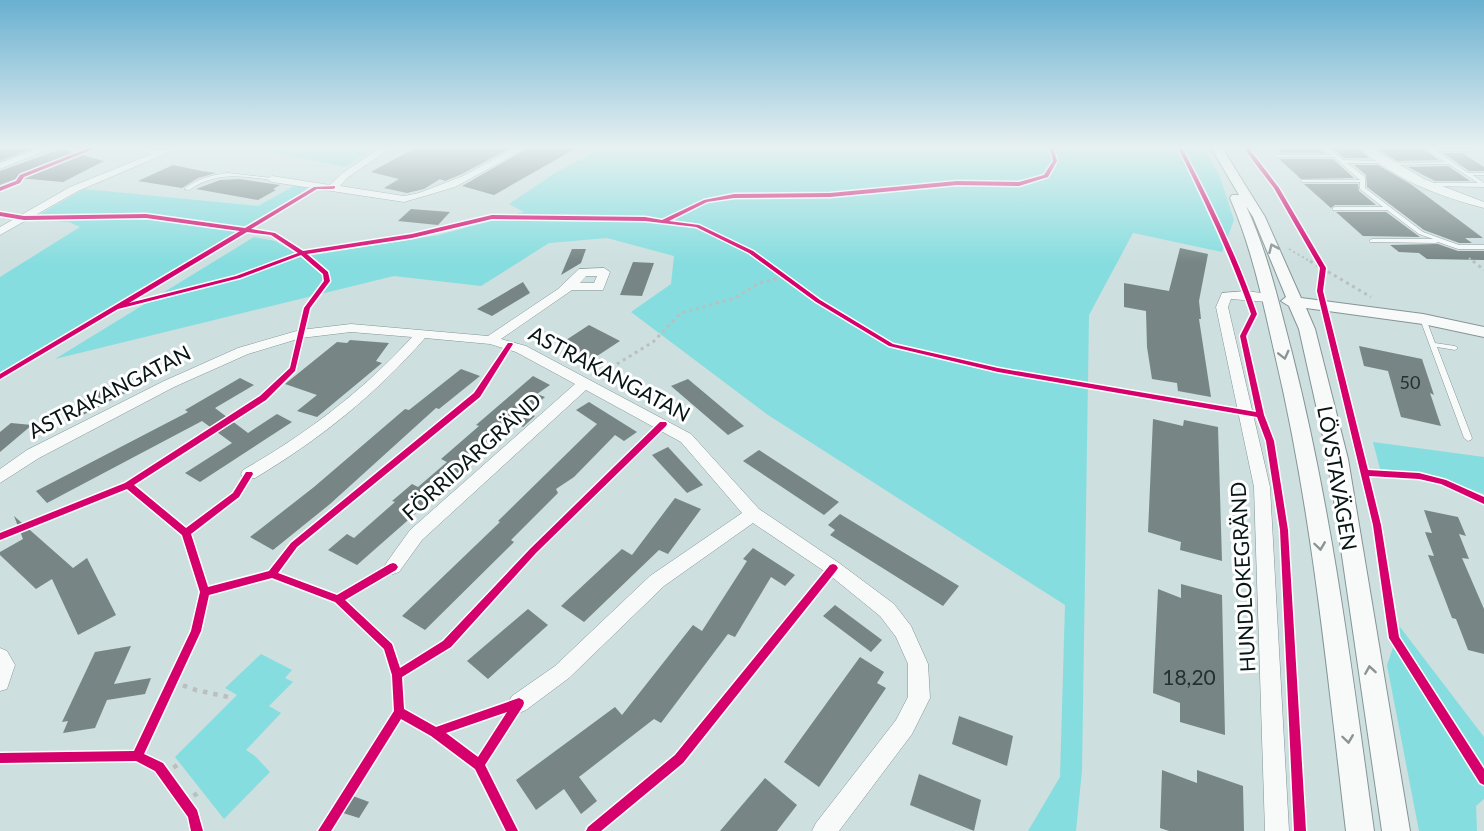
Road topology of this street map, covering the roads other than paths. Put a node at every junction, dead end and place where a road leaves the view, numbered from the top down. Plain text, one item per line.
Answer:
1 (84, 185) edge
2 (193, 185) edge
3 (316, 185) edge
4 (335, 185) edge
5 (453, 185) edge
6 (1230, 185) edge
7 (1239, 185) edge
8 (1362, 185) edge
9 (1423, 185) joint
10 (1484, 185) edge
11 (333, 187) junction
12 (187, 189) dead end
13 (1484, 205) edge
14 (1335, 208) dead end
15 (1389, 208) junction
16 (0, 232) edge
17 (1372, 241) dead end
18 (1442, 241) junction
19 (1484, 247) edge
20 (572, 286) dead end
21 (1269, 298) junction
22 (1297, 302) junction
23 (1423, 319) junction
24 (1484, 332) edge
25 (422, 334) junction
26 (491, 339) junction
27 (1432, 344) junction
28 (1455, 348) dead end
29 (584, 384) junction
30 (1468, 438) dead end
31 (249, 474) dead end
32 (0, 477) edge
33 (753, 514) junction
34 (393, 567) dead end
35 (0, 657) edge
36 (0, 682) edge
37 (519, 703) dead end
38 (824, 831) edge
39 (1277, 831) edge
40 (1360, 831) edge
41 (1396, 831) edge

1 - 16 street
2 - 12 lane
3 - 11 street
4 - 11 street
5 - 11 street
6 - 21 street, LÖVSTAVÄGEN
22 -> 7 street, LÖVSTAVÄGEN
8 - 15 lane
9 - 10 lane
9 - 13 street
14 - 15 lane
15 - 18 lane
17 - 18 lane
18 - 19 lane
20 - 26 street, ASTRAKANGATAN
21 - 22 street
21 - 39 street, HUNDLOKEGRÄND
21 -> 40 street, LÖVSTAVÄGEN
22 - 23 street
41 -> 22 street, LÖVSTAVÄGEN
23 - 24 street
23 - 27 lane
25 - 26 street, ASTRAKANGATAN
25 - 31 street
25 - 32 street, ASTRAKANGATAN
26 - 29 street, ASTRAKANGATAN
27 - 28 lane
27 - 30 lane
29 - 33 street, ASTRAKANGATAN
29 - 34 street, FÖRRIDARGRÄND
33 - 37 street
33 - 38 street, ASTRAKANGATAN
35 - 36 street

